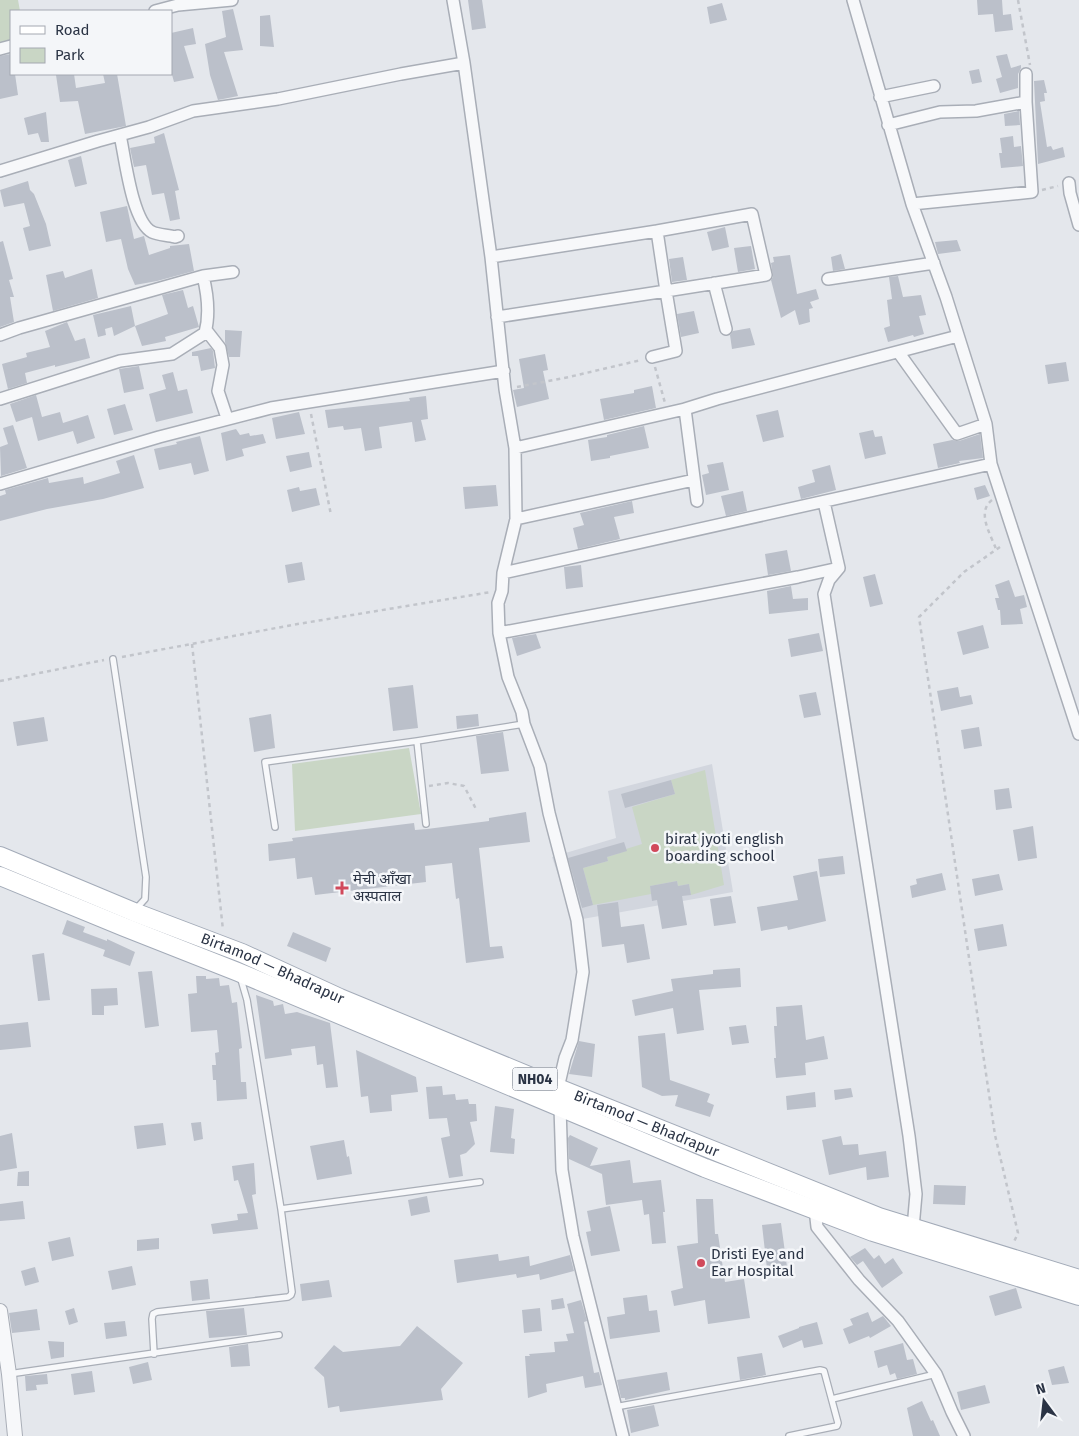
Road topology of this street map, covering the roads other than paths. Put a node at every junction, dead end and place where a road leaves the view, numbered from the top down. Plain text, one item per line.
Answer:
1 (232, 0) edge
2 (452, 0) edge
3 (853, 0) edge
4 (159, 10) edge
5 (464, 63) junction
6 (1026, 74) road end
7 (934, 86) dead end
8 (880, 97) junction
9 (1026, 102) junction
10 (888, 125) junction
11 (120, 135) junction
12 (0, 171) edge
13 (1069, 183) road end
14 (912, 204) junction
15 (1079, 225) edge
16 (657, 231) junction
17 (178, 236) dead end
18 (491, 257) junction
19 (934, 263) junction
20 (232, 272) dead end
21 (203, 276) junction
22 (828, 279) dead end
23 (714, 284) junction
24 (666, 291) junction
25 (497, 317) junction
26 (726, 329) dead end
27 (206, 330) junction
28 (0, 335) edge
29 (958, 336) junction
30 (899, 353) junction
31 (652, 357) road end
32 (504, 371) junction
33 (0, 399) edge
34 (685, 409) junction
35 (227, 418) junction
36 (986, 424) junction
37 (515, 448) junction
38 (991, 464) junction
39 (694, 480) junction
40 (0, 484) edge
41 (697, 502) dead end
42 (824, 502) junction
43 (516, 519) junction
44 (839, 568) junction
45 (503, 573) junction
46 (499, 633) junction
47 (113, 659) road end
48 (524, 724) junction
49 (1079, 734) edge
50 (417, 742) junction
51 (426, 824) dead end
52 (275, 827) dead end
53 (0, 856) edge
54 (0, 876) edge
55 (134, 912) junction
56 (238, 972) junction
57 (336, 1004) junction
58 (558, 1088) junction
59 (560, 1107) junction
60 (480, 1182) dead end
61 (789, 1191) junction
62 (281, 1209) junction
63 (817, 1211) junction
64 (913, 1228) junction
65 (1079, 1279) edge
66 (1079, 1296) edge
67 (0, 1311) edge
68 (279, 1335) dead end
69 (154, 1354) junction
70 (9, 1374) junction
71 (936, 1374) junction
72 (832, 1399) junction
73 (615, 1407) junction
74 (15, 1436) edge
75 (623, 1436) edge
76 (789, 1436) edge
77 (964, 1436) edge

1 - 4 street
2 - 5 street
3 - 8 street
5 - 11 street
5 - 18 street
6 - 9 street
7 - 8 street
8 - 10 street
9 - 10 street
9 - 14 street
10 - 14 street
11 - 12 street
11 - 17 street
13 - 15 street
14 - 19 street
16 - 18 street
16 - 23 street
16 - 24 street
18 - 25 street
19 - 22 street
19 - 29 street
20 - 21 street
21 - 27 street
21 - 28 street
23 - 24 street
23 - 26 street
24 - 25 street
24 - 31 street
25 - 32 street
27 - 33 street
27 - 35 street
29 - 30 street
29 - 36 street
30 - 34 street
30 - 36 street
32 - 35 street
32 - 37 street
34 - 37 street
34 - 39 street
35 - 40 street
36 - 38 street
37 - 43 street
38 - 42 street
38 - 49 street
39 - 41 street
39 - 43 street
42 - 44 street
42 - 45 street
43 - 45 street
44 - 46 street
44 - 64 street
45 - 46 street
46 - 48 street
47 - 55 lane
48 - 50 lane
48 - 58 street
50 - 51 lane
50 - 52 lane
53 - 55 main road, Birtamod — Bhadrapur / NH04
54 - 56 main road, Birtamod — Bhadrapur / NH04
55 - 57 main road, Birtamod — Bhadrapur / NH04
56 - 57 main road, Birtamod — Bhadrapur / NH04
56 - 62 lane
57 - 58 main road, Birtamod — Bhadrapur / NH04
57 - 59 main road, Birtamod — Bhadrapur / NH04
58 - 59 street
58 - 61 main road, Birtamod — Bhadrapur / NH04
59 - 61 main road, Birtamod — Bhadrapur / NH04
59 - 73 street
60 - 62 lane
61 - 63 main road, Birtamod — Bhadrapur / NH04
61 - 64 main road, Birtamod — Bhadrapur / NH04
62 - 69 lane
63 - 66 main road, Birtamod — Bhadrapur / NH04
63 - 71 street
64 - 65 main road, Birtamod — Bhadrapur / NH04
67 - 70 street
68 - 69 lane
69 - 70 lane
70 - 74 street
71 - 72 lane
71 - 77 street
72 - 73 lane
72 - 76 lane
73 - 75 street

